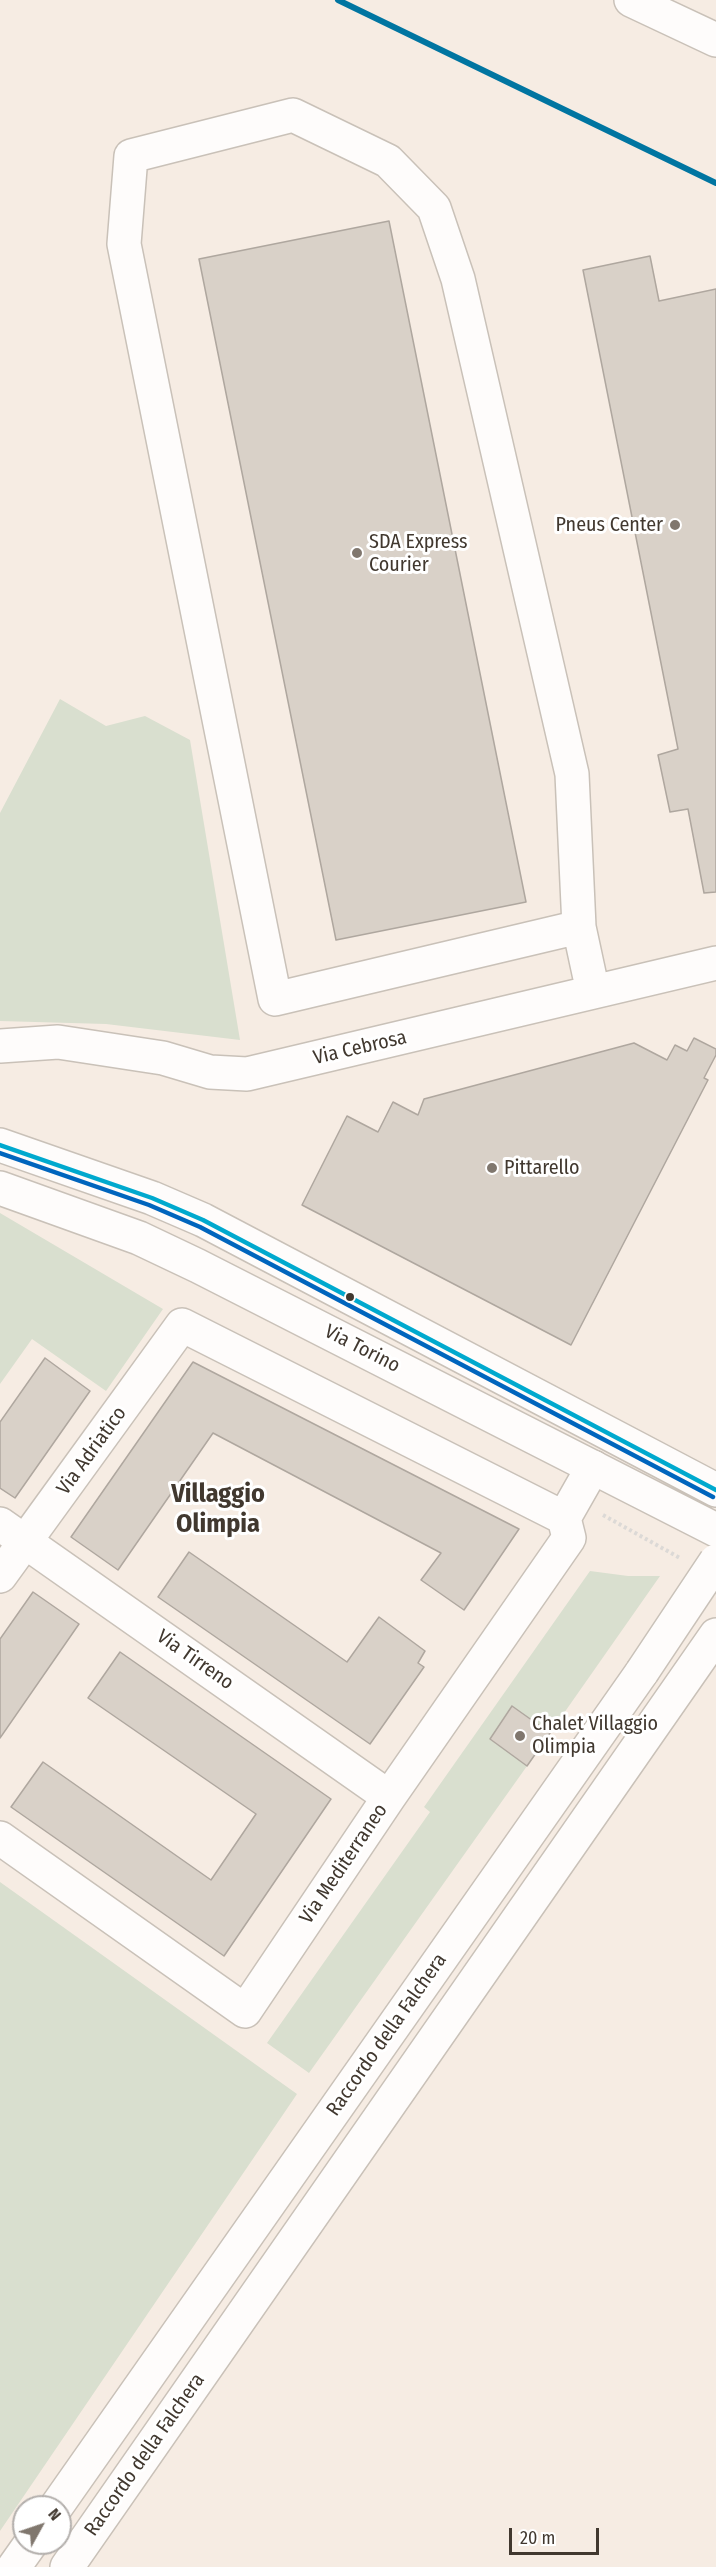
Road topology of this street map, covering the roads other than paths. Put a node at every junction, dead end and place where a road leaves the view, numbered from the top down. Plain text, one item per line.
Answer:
1 (631, 0) edge
2 (716, 40) edge
3 (579, 927) junction
4 (716, 963) edge
5 (593, 992) junction
6 (58, 1042) junction
7 (0, 1046) edge
8 (0, 1070) edge
9 (0, 1145) edge
10 (0, 1188) edge
11 (593, 1467) junction
12 (716, 1490) edge
13 (569, 1508) junction
14 (0, 1524) edge
15 (716, 1530) edge
16 (27, 1541) junction
17 (701, 1561) edge
18 (0, 1576) edge
19 (716, 1635) edge
20 (390, 1797) junction
21 (0, 1838) edge
22 (64, 2495) edge
23 (67, 2567) edge

1 - 2 main road
3 - 3 main road
3 - 5 main road
4 - 5 main road, Via Cebrosa
5 - 6 main road, Via Cebrosa
6 - 7 main road, Via Cebrosa
6 - 8 main road
9 - 12 main road, Via Torino
10 - 11 main road, Via Torino
11 - 13 main road
11 - 15 main road, Via Torino
13 - 16 main road, Via Adriatico
13 - 20 main road, Via Mediterraneo
14 - 16 main road, Via Tirreno
16 - 18 main road, Via Adriatico
16 - 20 main road, Via Tirreno
17 - 22 main road, Raccordo della Falchera, bridge
19 - 23 main road, Raccordo della Falchera
20 - 21 main road, Via Mediterraneo

